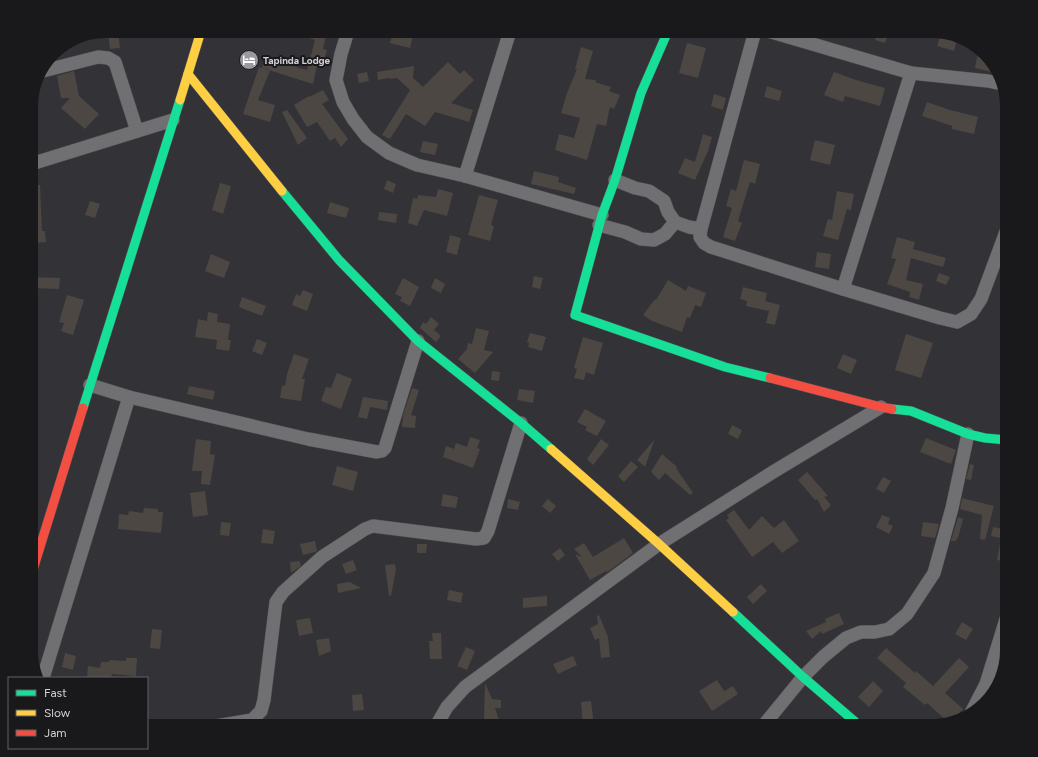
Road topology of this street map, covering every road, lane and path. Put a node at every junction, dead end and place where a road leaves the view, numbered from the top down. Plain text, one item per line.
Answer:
1 (199, 38) edge
2 (346, 38) edge
3 (508, 38) edge
4 (665, 38) edge
5 (753, 38) edge
6 (792, 38) edge
7 (49, 69) edge
8 (911, 73) junction
9 (188, 74) junction
10 (996, 83) edge
11 (173, 120) junction
12 (137, 131) junction
13 (38, 162) edge
14 (465, 176) junction
15 (615, 180) junction
16 (601, 220) junction
17 (675, 222) junction
18 (701, 229) junction
19 (1000, 248) edge
20 (843, 289) junction
21 (418, 341) junction
22 (90, 385) junction
23 (129, 397) junction
24 (881, 408) junction
25 (521, 423) junction
26 (968, 434) junction
27 (1000, 439) edge
28 (659, 544) junction
29 (38, 553) edge
30 (1000, 639) edge
31 (43, 677) edge
32 (803, 677) junction
33 (977, 702) edge
34 (447, 707) junction
35 (253, 719) edge
36 (440, 719) edge
37 (446, 719) edge
38 (769, 719) edge
39 (852, 719) edge

1 - 9 street
2 - 14 street
3 - 14 street
4 - 15 street
5 - 18 street
6 - 8 street
7 - 12 street
8 - 10 street
8 - 20 street
9 - 11 street
9 - 21 street
11 - 12 street
11 - 22 street
12 - 13 street
14 - 16 street
15 - 16 street
15 - 17 street
16 - 17 street
16 - 24 street
17 - 18 street
18 - 20 street
19 - 20 street
21 - 23 street
21 - 25 street
22 - 23 street
22 - 29 street
23 - 31 street
24 - 26 street
24 - 28 street
25 - 28 street
25 - 35 street
26 - 27 street
26 - 32 street
28 - 32 street
28 - 34 street
30 - 33 street
32 - 38 street
32 - 39 street
34 - 36 street
34 - 37 street

